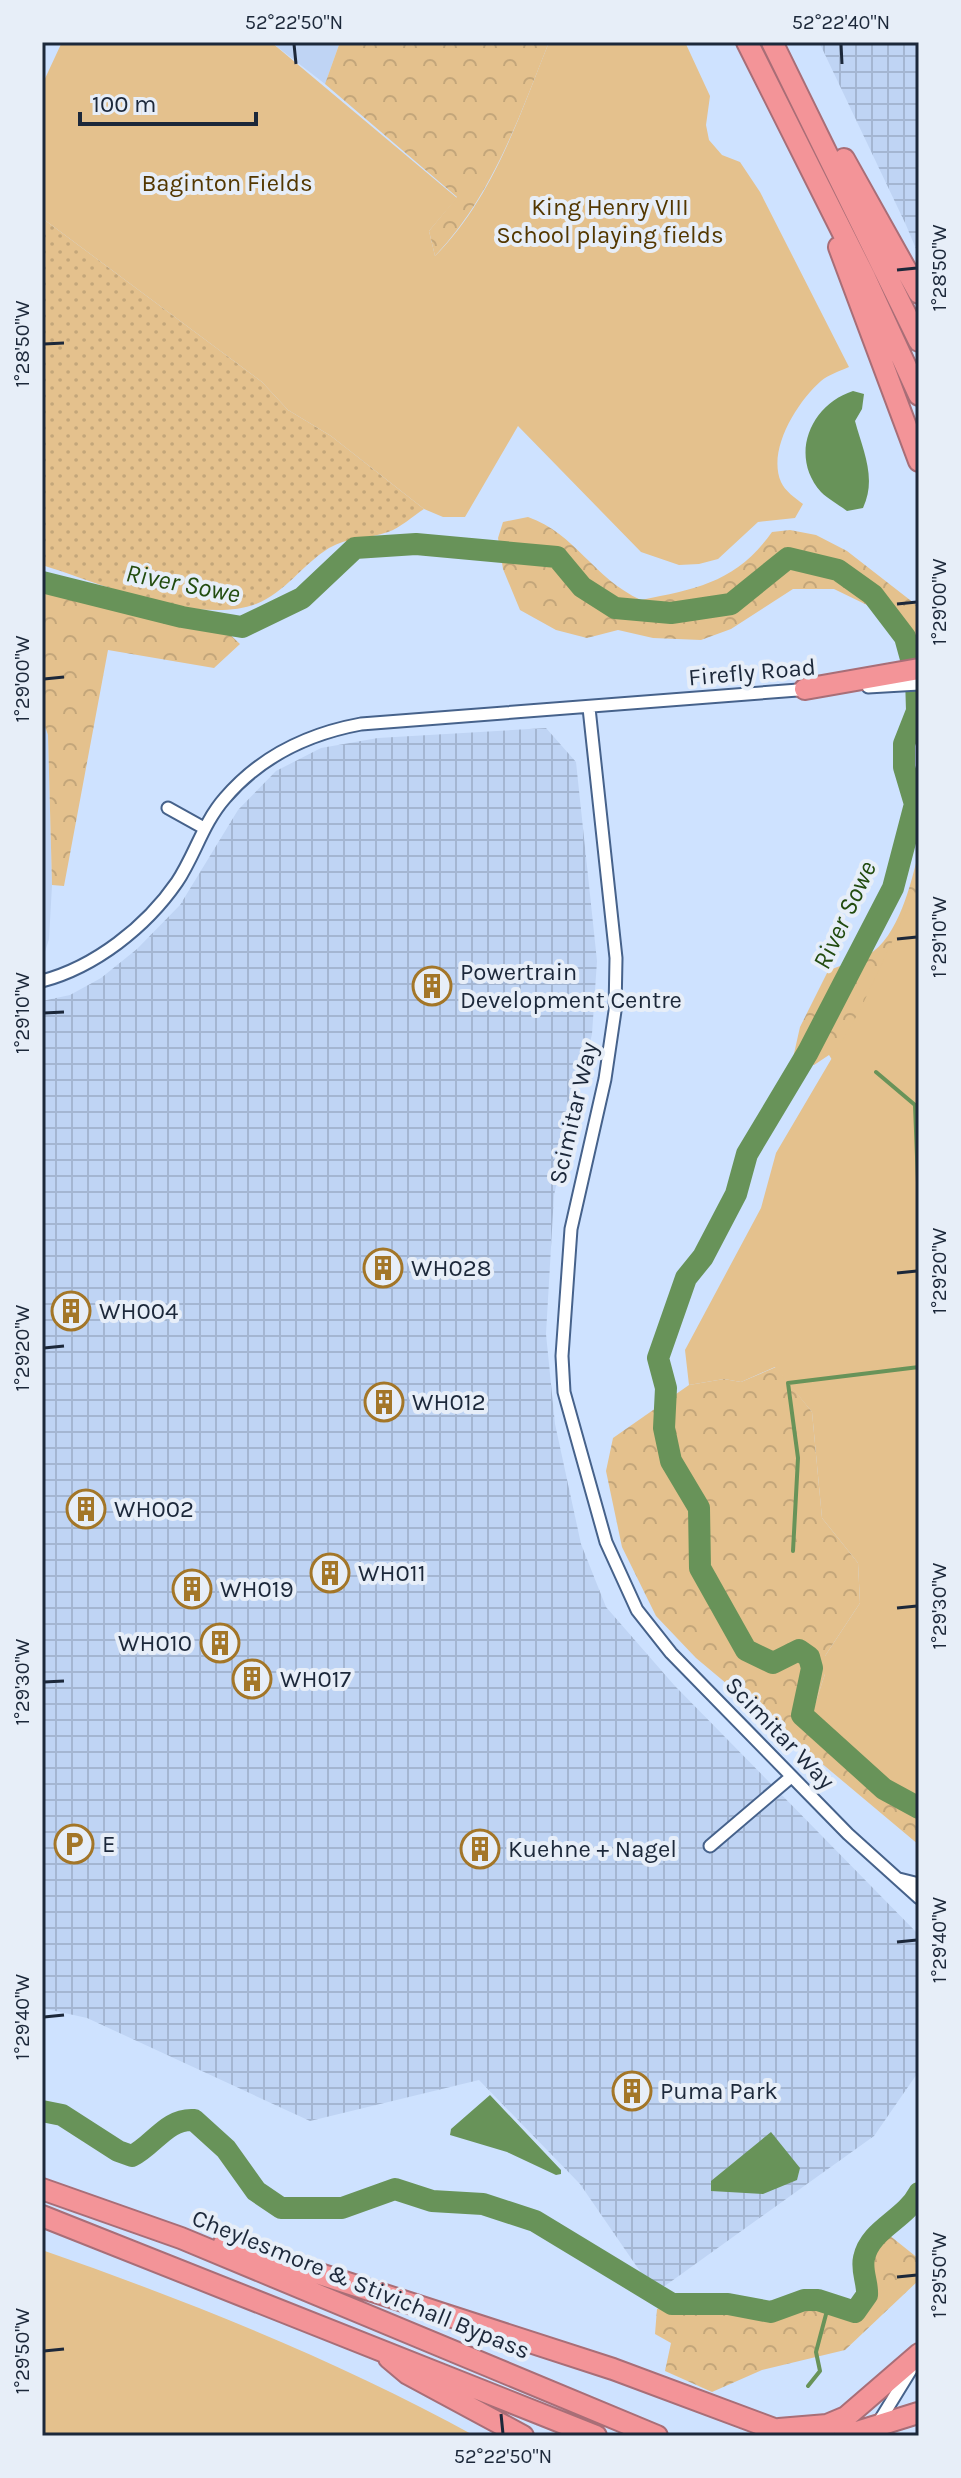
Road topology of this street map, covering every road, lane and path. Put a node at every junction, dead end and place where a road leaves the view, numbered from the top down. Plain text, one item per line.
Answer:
1 (747, 42) edge
2 (772, 42) edge
3 (798, 93) junction
4 (817, 183) junction
5 (919, 293) edge
6 (919, 341) edge
7 (919, 395) edge
8 (919, 461) edge
9 (919, 669) edge
10 (871, 681) junction
11 (919, 684) edge
12 (805, 689) joint
13 (589, 708) junction
14 (168, 808) dead end
15 (204, 828) junction
16 (42, 981) edge
17 (791, 1777) junction
18 (710, 1846) dead end
19 (891, 1876) junction
20 (919, 1884) edge
21 (919, 1898) edge
22 (42, 2189) edge
23 (42, 2216) edge
24 (181, 2238) junction
25 (372, 2344) junction
26 (919, 2354) edge
27 (918, 2412) edge
28 (874, 2430) edge
29 (786, 2433) edge
30 (523, 2436) edge
31 (596, 2436) edge
32 (657, 2436) edge
33 (844, 2436) edge
34 (895, 2436) edge

1 - 4 highway
2 - 3 highway
3 - 5 highway
3 - 6 highway
4 - 7 highway
4 - 8 highway
9 - 10 highway
10 - 11 street
10 - 12 highway
12 - 13 street, Firefly Road
13 - 15 street
13 - 17 street, Scimitar Way
14 - 15 street
15 - 16 street
17 - 18 street
17 - 19 street, Scimitar Way
19 - 20 street, Scimitar Way
19 - 21 street, Scimitar Way
22 - 24 highway, Cheylesmore & Stivichall Bypass
23 - 25 highway
24 - 29 highway
24 - 32 highway, Cheylesmore & Stivichall Bypass
25 - 30 highway
25 - 31 highway
26 - 28 street
26 - 29 highway
27 - 28 highway
27 - 34 highway
28 - 33 highway

